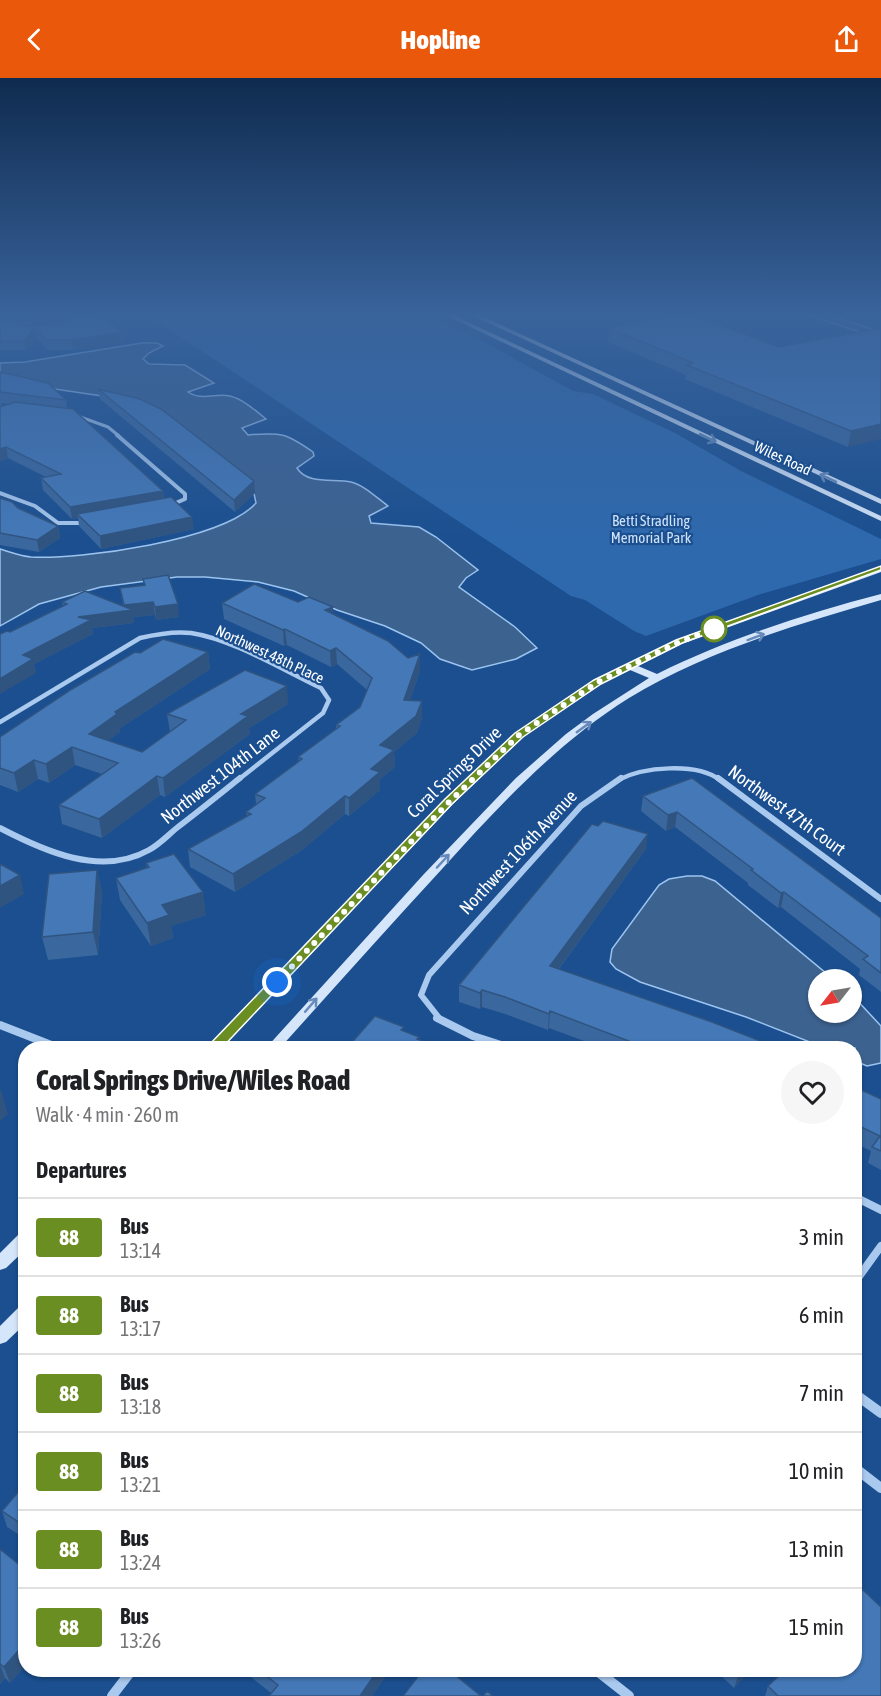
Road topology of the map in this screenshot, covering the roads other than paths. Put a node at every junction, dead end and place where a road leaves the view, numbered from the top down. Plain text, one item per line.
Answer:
1 (605, 390) edge
2 (638, 390) edge
3 (68, 413) edge
4 (0, 493) edge
5 (881, 502) edge
6 (162, 507) edge
7 (881, 519) edge
8 (92, 521) edge
9 (881, 568) edge
10 (881, 597) edge
11 (630, 666) junction
12 (659, 679) junction
13 (329, 700) joint
14 (0, 722) edge
15 (666, 767) joint
16 (0, 828) edge
17 (881, 898) edge
18 (0, 1025) edge
19 (41, 1041) edge
20 (220, 1041) edge
21 (279, 1041) edge
22 (488, 1041) edge
23 (862, 1202) edge
24 (881, 1210) edge
25 (18, 1246) edge
26 (881, 1246) edge
27 (0, 1263) edge
28 (862, 1272) edge
29 (18, 1319) edge
30 (0, 1337) edge
31 (862, 1399) edge
32 (881, 1413) edge
33 (862, 1473) edge
34 (881, 1488) edge
35 (127, 1677) edge
36 (605, 1677) edge
37 (112, 1696) edge
38 (629, 1696) edge

1 -> 7 main road, Wiles Road
5 -> 2 main road, Wiles Road
3 - 6 street
4 - 8 street
9 - 11 main road, Coral Springs Drive
12 -> 10 main road
11 - 12 main road
11 - 20 main road, Coral Springs Drive
21 -> 12 main road
13 - 14 street, Northwest 48th Place
13 - 16 street, Northwest 104th Lane
15 - 17 street, Northwest 47th Court
15 - 22 street, Northwest 106th Avenue
18 - 19 street
23 - 24 street
25 - 27 main road
26 - 28 street
29 - 30 main road
31 - 32 street
33 - 34 street
35 - 37 street
36 - 38 street

